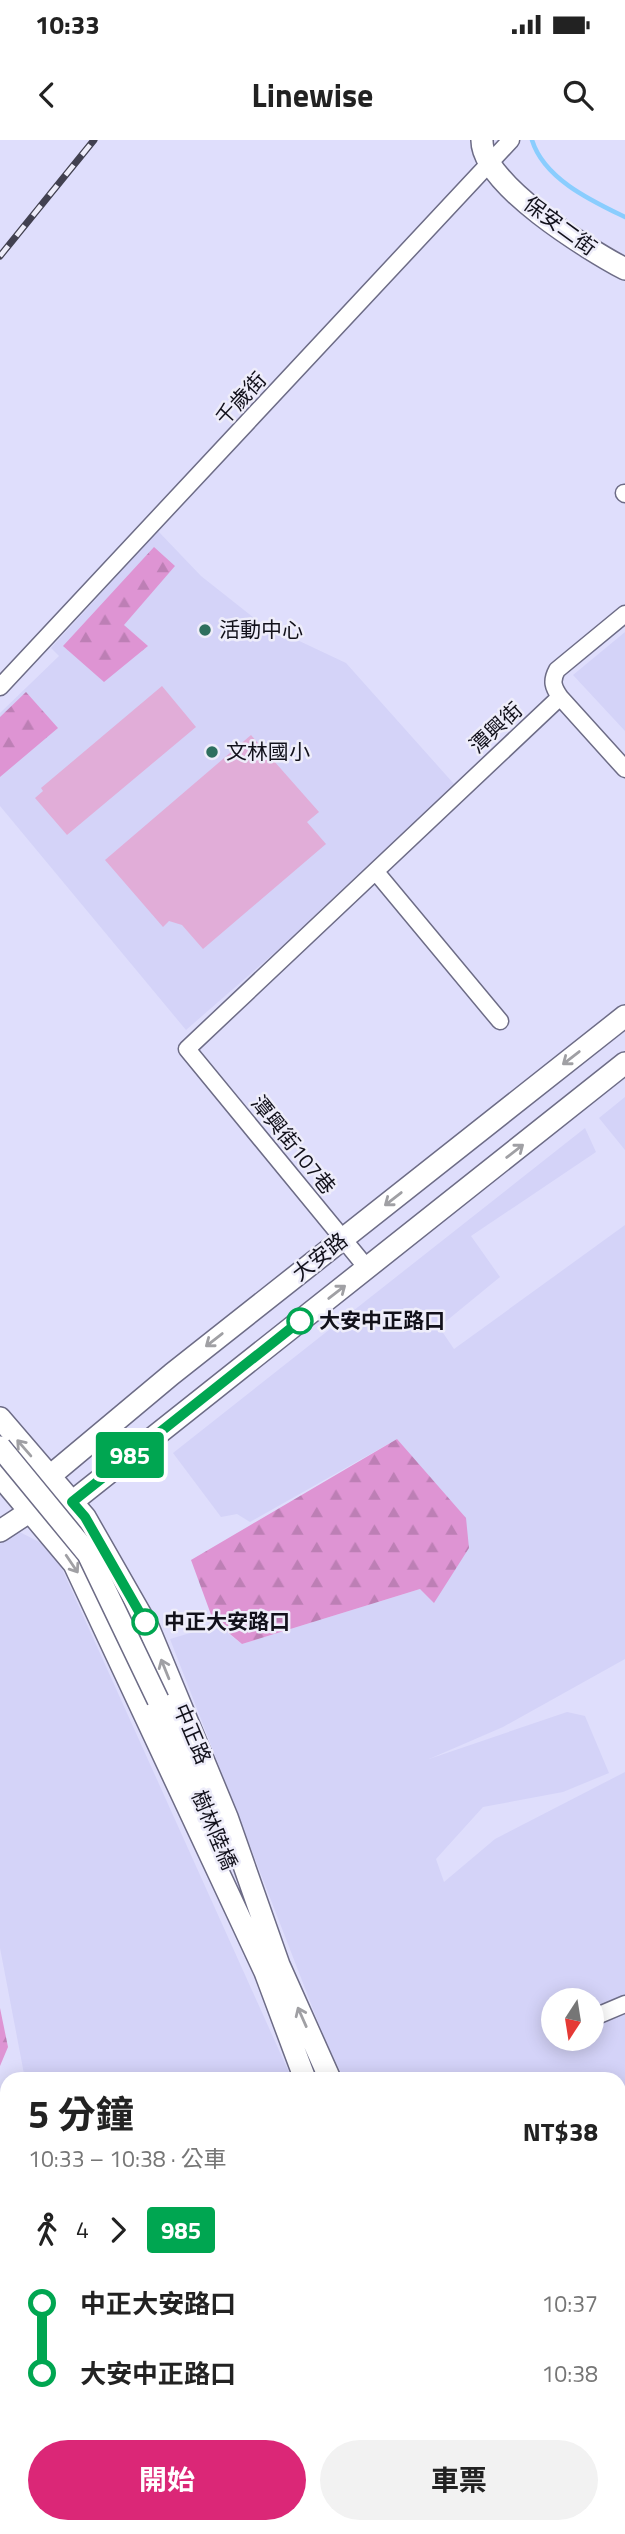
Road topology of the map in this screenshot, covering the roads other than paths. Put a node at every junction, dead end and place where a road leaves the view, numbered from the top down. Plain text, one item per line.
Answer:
1 (482, 140) edge
2 (511, 140) edge
3 (491, 164) junction
4 (625, 269) edge
5 (625, 614) edge
6 (0, 687) edge
7 (560, 697) junction
8 (625, 769) edge
9 (376, 872) junction
10 (625, 1016) edge
11 (500, 1021) dead end
12 (187, 1049) joint
13 (625, 1063) edge
14 (343, 1239) junction
15 (367, 1268) junction
16 (0, 1418) edge
17 (0, 1447) edge
18 (0, 1476) edge
19 (50, 1476) junction
20 (72, 1502) junction
21 (29, 1512) junction
22 (1, 1529) edge
23 (272, 1968) junction
24 (625, 2004) edge
25 (604, 2013) edge
26 (302, 2072) edge
27 (326, 2072) edge

1 - 3 main road, 保安二街
2 - 3 street, 千歲街
3 - 4 main road, 保安二街
3 - 6 street, 千歲街
5 - 7 street
7 - 8 street
7 - 9 street, 潭興街
9 - 11 street
9 - 12 street, 潭興街
10 -> 14 main road, 大安路
12 - 14 street, 潭興街107巷
15 -> 13 main road, 大安路
14 - 15 street, 潭興街107巷
14 -> 19 main road, 大安路
20 -> 15 main road, 大安路
19 -> 16 main road, 中正路
17 - 23 main road, 樹林陸橋, bridge
18 - 21 main road, 中正路
19 - 20 main road, 中正路
19 - 21 main road, 大安路
20 - 21 main road, 大安路
23 -> 20 main road, 中正路
21 - 22 main road, 大安路
21 -> 23 main road, 中正路
23 - 26 main road, 中正路
27 -> 23 main road, 中正路
24 - 25 street

